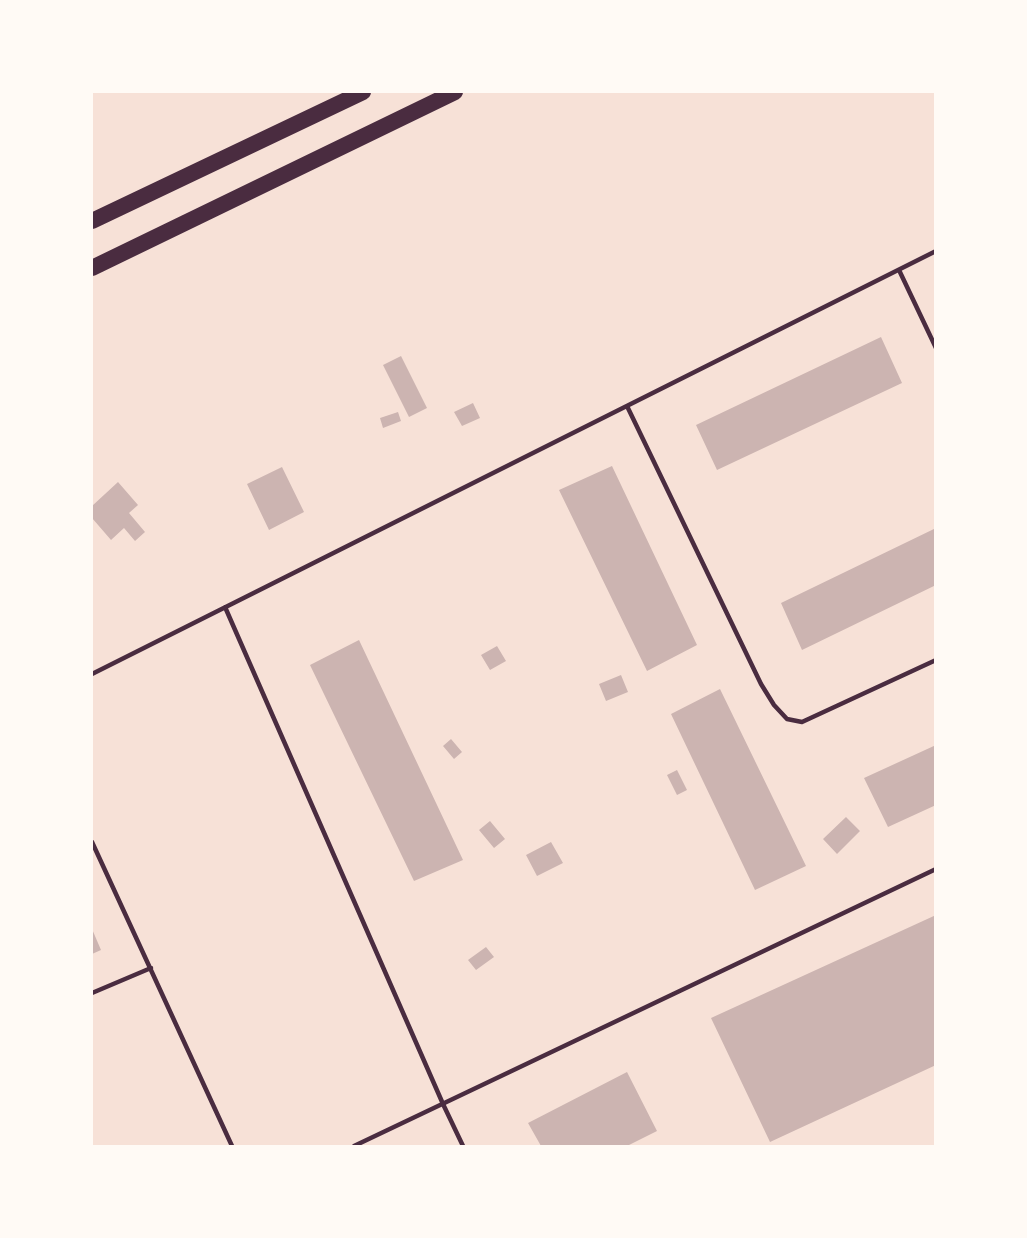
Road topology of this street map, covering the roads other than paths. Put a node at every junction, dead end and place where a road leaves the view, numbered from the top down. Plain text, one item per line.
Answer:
1 (363, 92) edge
2 (455, 92) edge
3 (92, 222) edge
4 (936, 251) edge
5 (92, 268) edge
6 (898, 270) junction
7 (936, 348) edge
8 (627, 406) junction
9 (225, 607) junction
10 (936, 660) edge
11 (92, 674) edge
12 (92, 842) edge
13 (936, 869) edge
14 (151, 968) junction
15 (92, 993) edge
16 (443, 1104) junction
17 (232, 1146) edge
18 (354, 1146) edge
19 (464, 1146) edge

1 - 3 highway
2 - 5 highway
4 - 6 lane
6 - 7 lane
6 - 8 lane
8 - 9 lane
8 - 10 lane
9 - 11 lane
9 - 16 lane
12 - 14 lane
13 - 16 lane
14 - 15 lane
14 - 17 lane
16 - 18 lane
16 - 19 lane

